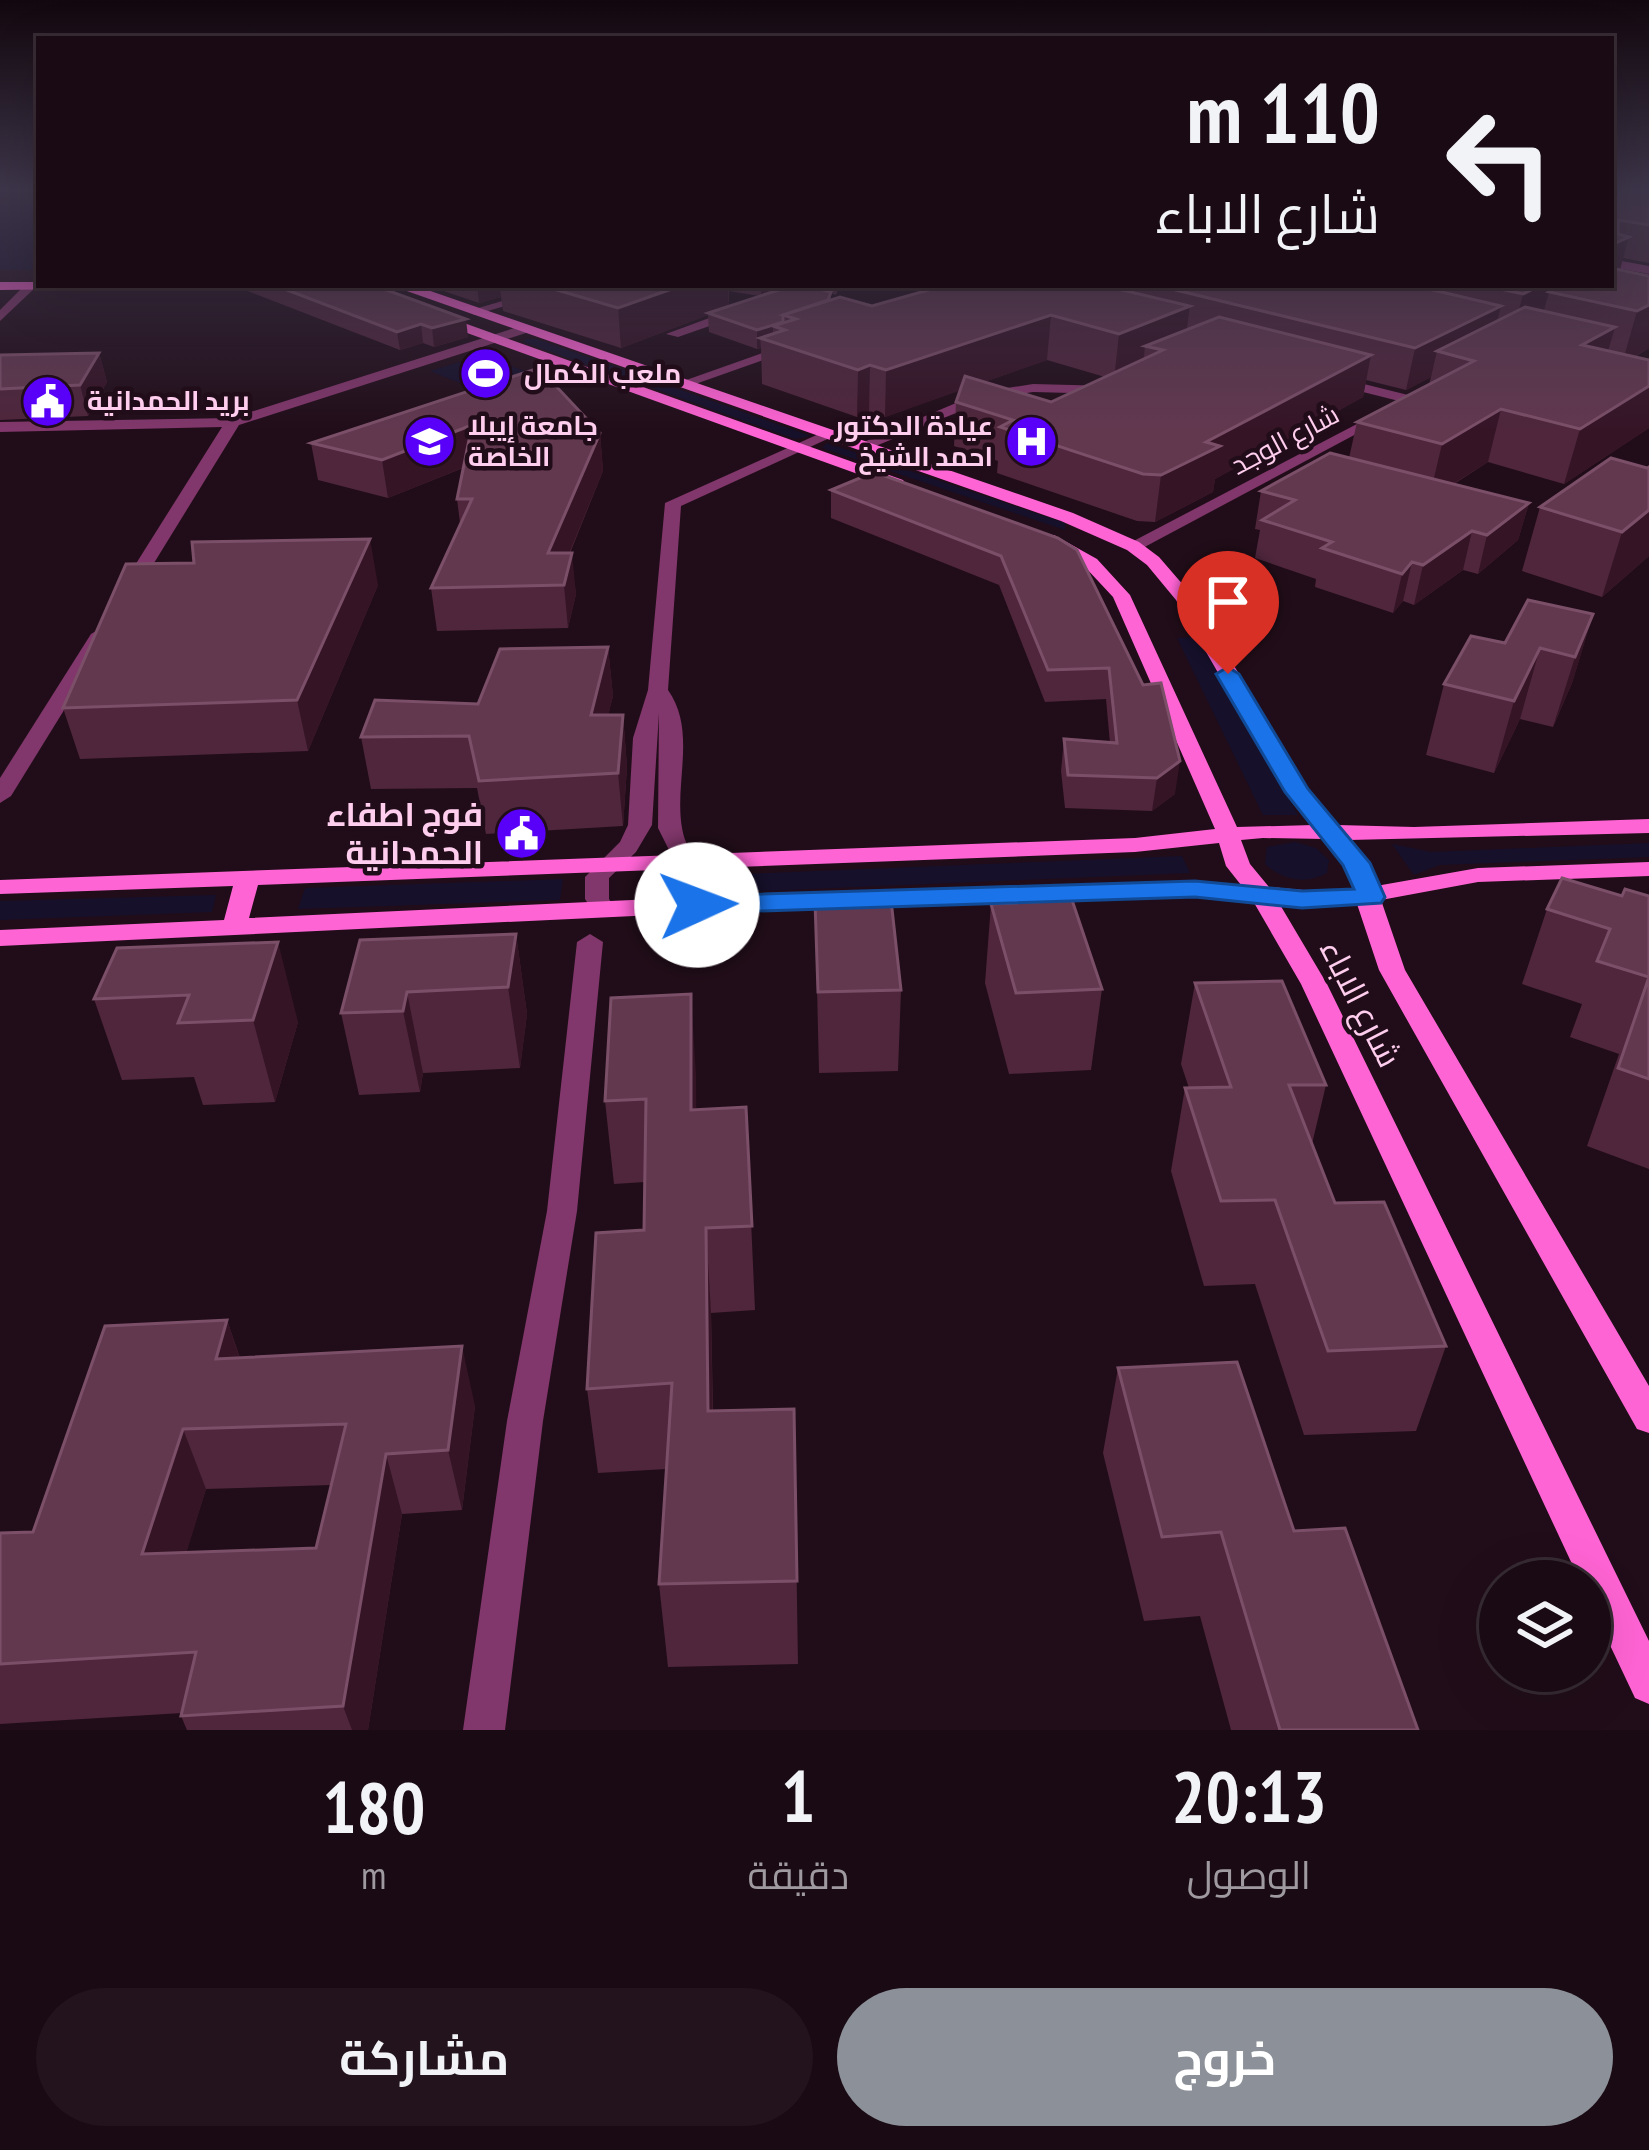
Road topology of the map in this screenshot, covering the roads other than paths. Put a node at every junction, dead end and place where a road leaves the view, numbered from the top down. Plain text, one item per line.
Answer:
1 (1649, 271) edge
2 (0, 275) edge
3 (35, 280) edge
4 (1626, 285) edge
5 (0, 286) edge
6 (355, 288) edge
7 (392, 288) edge
8 (409, 288) edge
9 (561, 288) edge
10 (820, 292) edge
11 (373, 294) junction
12 (719, 296) dead end
13 (776, 299) edge
14 (474, 311) junction
15 (0, 317) edge
16 (524, 329) junction
17 (673, 334) dead end
18 (494, 339) junction
19 (815, 340) edge
20 (1322, 377) edge
21 (682, 384) junction
22 (1119, 387) edge
23 (1432, 389) edge
24 (1412, 400) junction
25 (233, 422) junction
26 (0, 428) edge
27 (826, 436) junction
28 (860, 446) junction
29 (800, 447) junction
30 (1285, 468) junction
31 (1308, 475) edge
32 (1099, 530) junction
33 (1060, 542) junction
34 (1133, 546) junction
35 (123, 599) edge
36 (110, 619) edge
37 (658, 691) junction
38 (0, 796) edge
39 (1649, 826) edge
40 (1333, 832) junction
41 (1228, 836) junction
42 (692, 862) junction
43 (606, 867) junction
44 (1649, 869) edge
45 (247, 879) junction
46 (0, 887) edge
47 (1263, 896) junction
48 (1371, 897) junction
49 (697, 905) junction
50 (604, 909) junction
51 (234, 928) junction
52 (0, 938) edge
53 (590, 942) dead end
54 (1649, 1418) edge
55 (1649, 1684) edge
56 (484, 1730) edge

1 - 4 street
2 - 3 main road
3 - 5 main road
3 - 15 street
6 - 11 main road, شارع الاباء
7 - 11 main road
8 - 14 main road, شارع الاباء
9 - 14 street
10 - 13 street
11 - 18 main road, شارع الاباء
12 - 17 street
14 - 16 main road, شارع الاباء
16 - 18 street
16 - 21 main road, شارع الاباء
18 - 25 street
18 - 29 main road, شارع الاباء
19 - 21 street
20 - 24 street
21 - 27 main road, شارع الاباء
22 - 28 street
23 - 24 street, شارع الوجد
24 - 30 street, شارع الوجد
25 - 26 street
25 - 35 street
27 - 28 main road, شارع الاباء
27 - 29 street
28 - 32 main road, شارع الاباء
29 - 33 main road, شارع الاباء
29 - 37 street
30 - 31 street
30 - 34 street, شارع الوجد
32 - 33 main road
32 - 34 main road, شارع الاباء
33 - 41 main road, شارع الاباء
34 - 40 main road, شارع الاباء
36 - 38 street
37 - 42 street
37 - 43 street
39 - 40 main road
40 - 41 main road
40 - 48 main road, شارع الاباء
41 - 42 main road
41 - 47 main road, شارع الاباء
42 - 43 main road
42 - 49 street
43 - 45 main road
43 - 50 street
44 - 48 main road
45 - 46 main road
45 - 51 main road
47 - 48 main road
47 - 49 main road
47 - 55 main road, شارع الاباء
48 - 54 main road, شارع الاباء
49 - 50 main road
50 - 51 main road
51 - 52 main road
53 - 56 street

